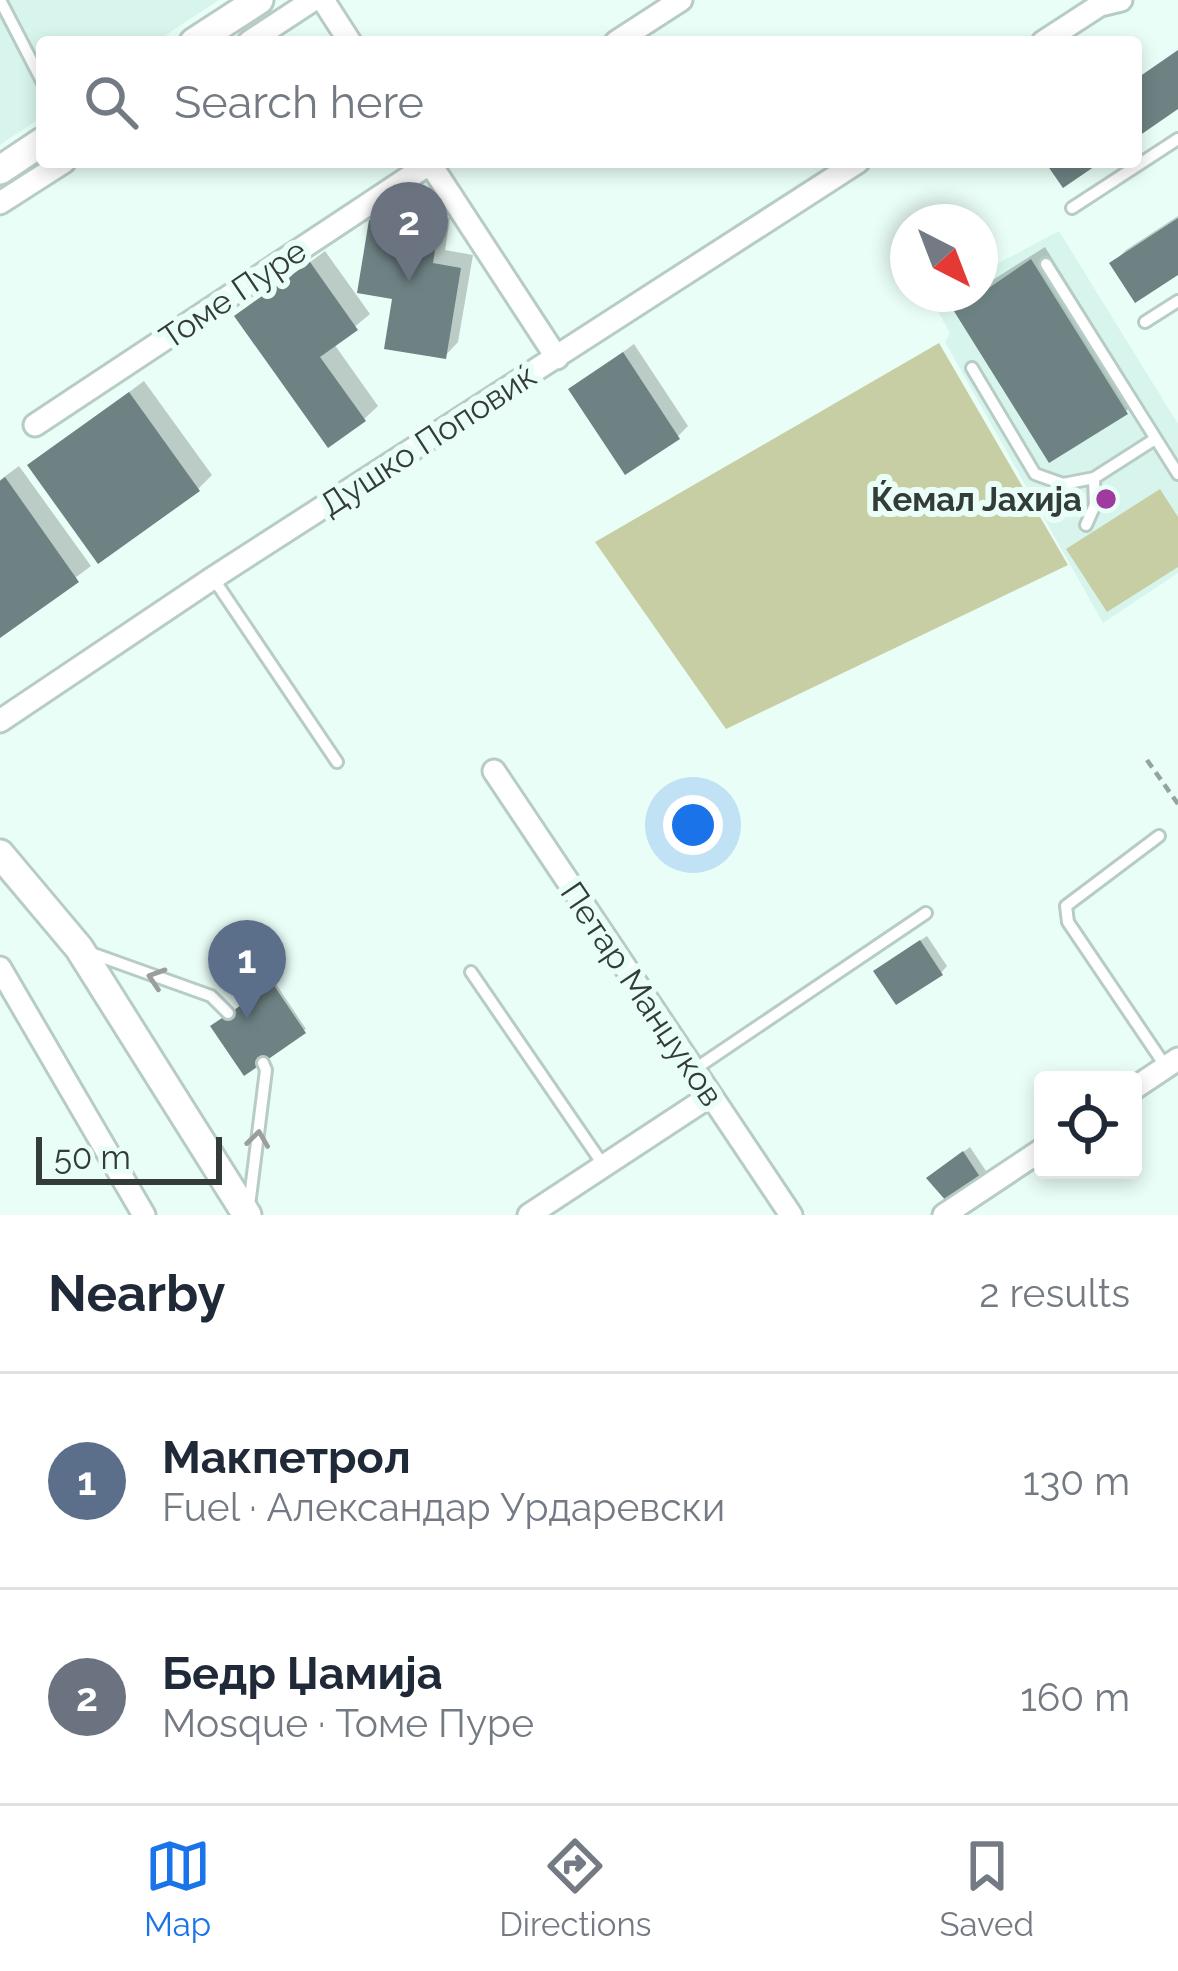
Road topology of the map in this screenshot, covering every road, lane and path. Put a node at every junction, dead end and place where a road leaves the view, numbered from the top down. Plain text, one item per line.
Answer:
1 (0, 0) edge
2 (259, 0) edge
3 (314, 0) edge
4 (323, 0) edge
5 (681, 0) edge
6 (1106, 2) edge
7 (203, 36) edge
8 (258, 36) edge
9 (346, 36) edge
10 (625, 36) edge
11 (1052, 36) edge
12 (36, 70) edge
13 (1178, 139) edge
14 (36, 146) edge
15 (1142, 162) edge
16 (55, 168) edge
17 (421, 168) edge
18 (434, 168) edge
19 (849, 168) edge
20 (1133, 168) edge
21 (0, 170) edge
22 (0, 203) edge
23 (1072, 208) dead end
24 (1046, 264) dead end
25 (1178, 301) edge
26 (1145, 322) dead end
27 (556, 358) junction
28 (972, 368) dead end
29 (35, 425) dead end
30 (1155, 439) junction
31 (1178, 474) edge
32 (1094, 478) junction
33 (1087, 525) dead end
34 (213, 578) junction
35 (0, 721) edge
36 (1147, 760) dead end
37 (337, 762) dead end
38 (494, 771) dead end
39 (1178, 804) edge
40 (1159, 836) dead end
41 (0, 854) edge
42 (926, 913) dead end
43 (80, 948) junction
44 (471, 972) dead end
45 (3, 980) edge
46 (229, 1013) dead end
47 (262, 1063) dead end
48 (1172, 1063) edge
49 (693, 1071) junction
50 (1142, 1083) edge
51 (710, 1096) junction
52 (1034, 1155) edge
53 (604, 1166) junction
54 (140, 1208) edge
55 (117, 1215) edge
56 (247, 1215) edge
57 (529, 1215) edge
58 (791, 1215) edge
59 (944, 1215) edge

1 - 12 lane
2 - 7 street
3 - 8 street
4 - 9 street
5 - 10 street
6 - 11 street
13 - 15 lane
14 - 21 street
16 - 22 street
17 - 29 street, Томе Пуре
18 - 27 street, Томе Пуре
19 - 27 street, Душко Поповиќ
20 - 23 lane
24 - 30 lane
25 - 26 lane
27 - 34 street, Душко Поповиќ
28 - 32 lane
30 - 31 lane
30 - 32 lane
32 - 33 lane
34 - 35 street, Душко Поповиќ
34 - 37 lane
36 - 39 path
38 - 49 street, Петар Манџуков
40 - 48 lane
41 - 43 street
42 - 49 lane
46 -> 43 lane
43 - 56 street
44 - 53 lane
45 - 54 street
56 -> 47 lane
48 - 50 street
49 - 51 street, Петар Манџуков
51 - 53 street
51 - 58 street, Петар Манџуков
52 - 59 street
53 - 57 street
54 - 55 street

